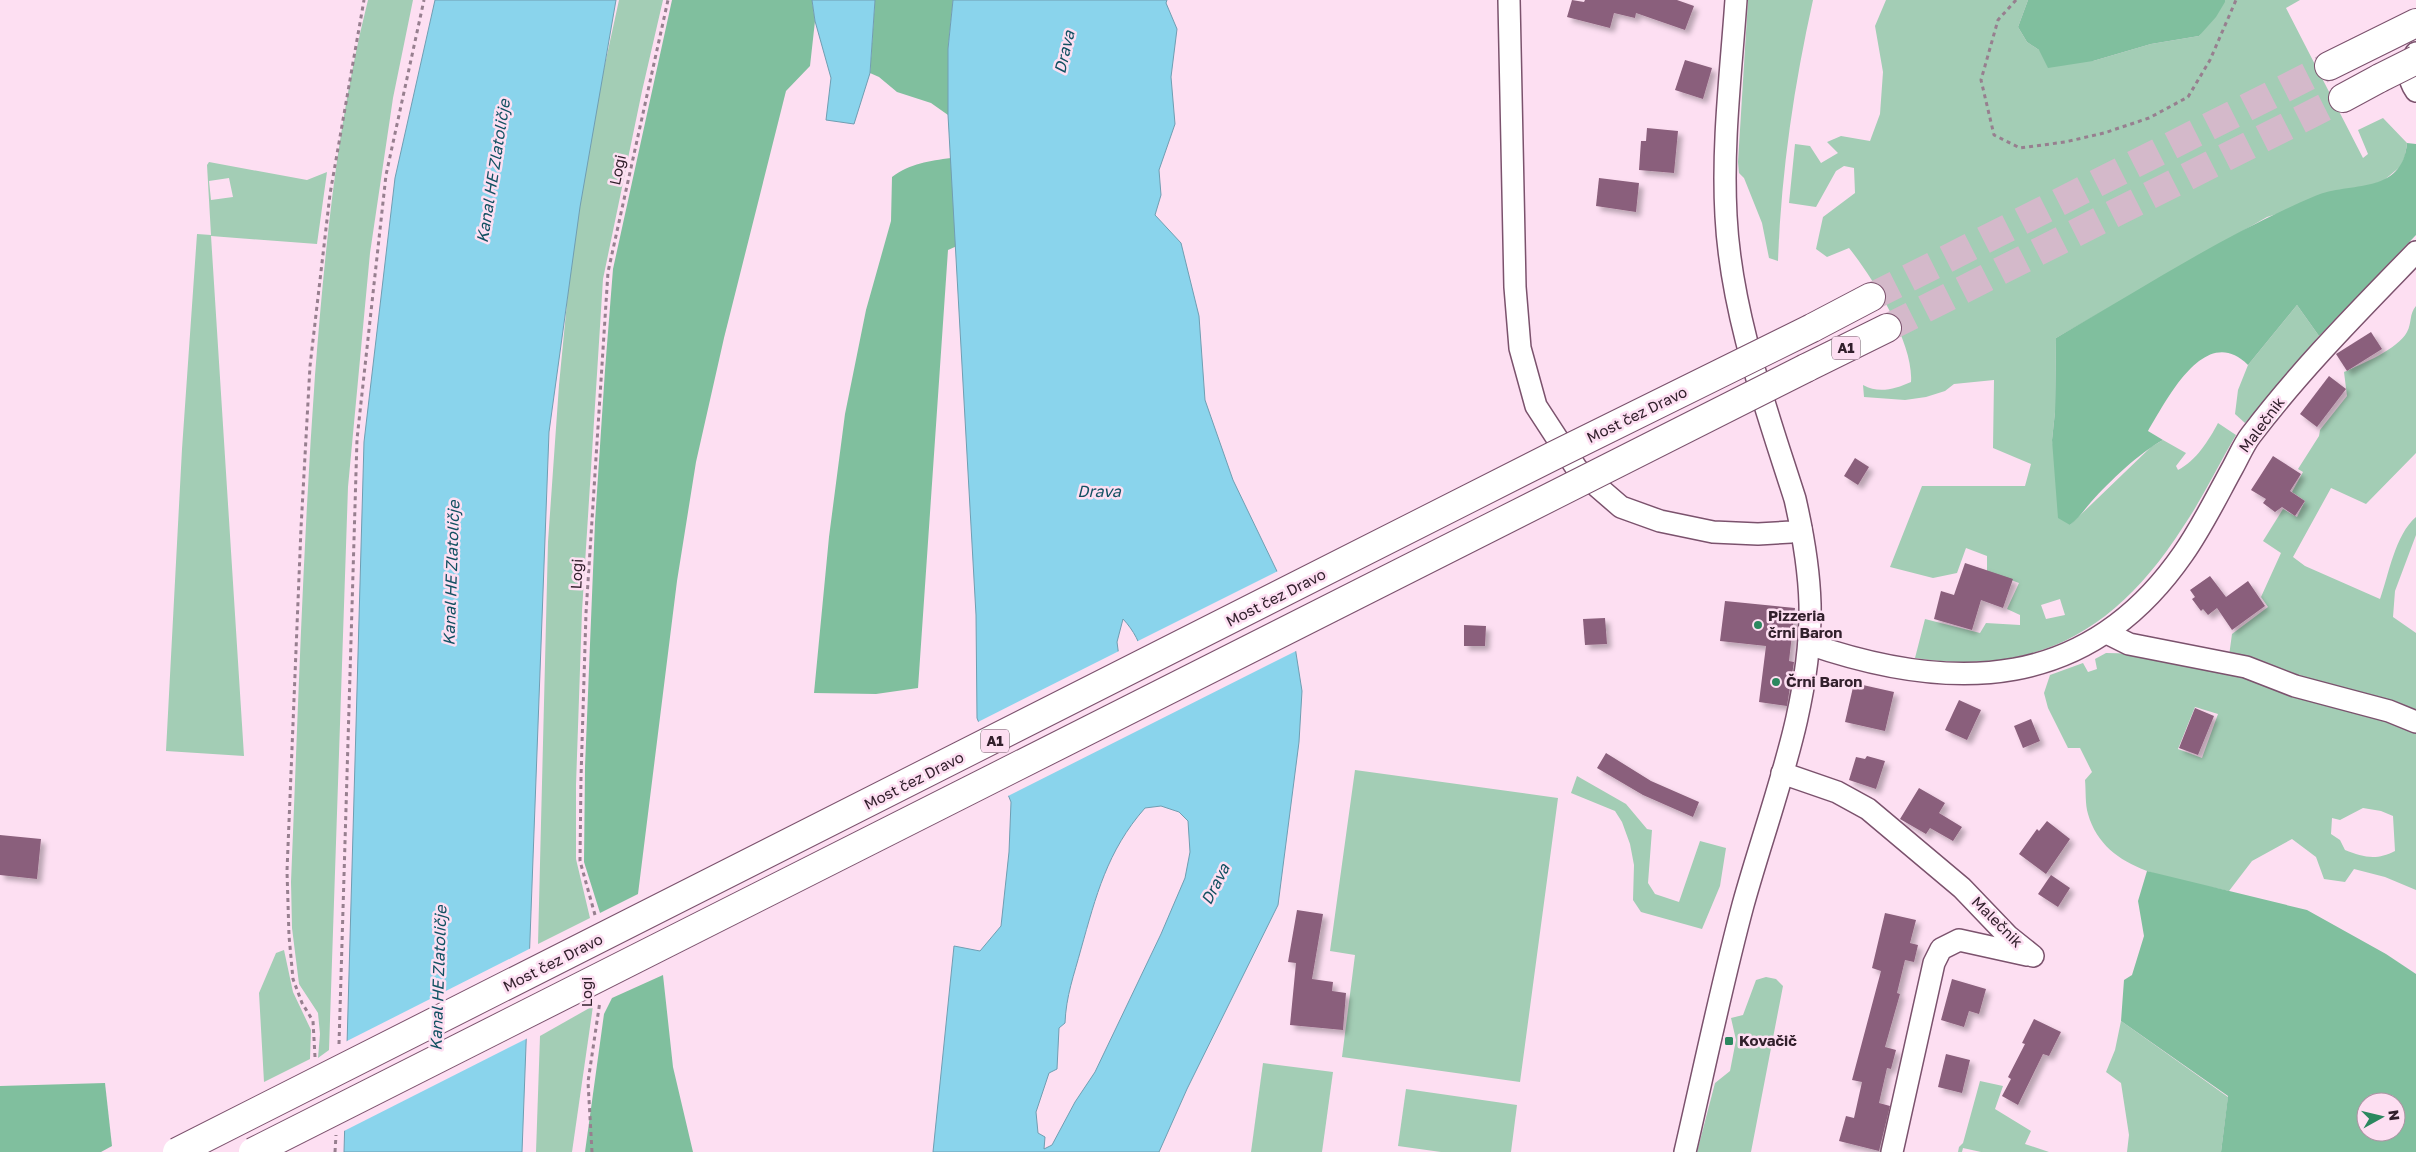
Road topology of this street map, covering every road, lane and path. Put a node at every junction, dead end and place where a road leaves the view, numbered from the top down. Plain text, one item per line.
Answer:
1 (364, 0) edge
2 (424, 0) edge
3 (668, 0) edge
4 (1509, 0) edge
5 (1736, 0) edge
6 (2016, 0) edge
7 (2236, 0) edge
8 (2416, 23) edge
9 (2416, 53) edge
10 (2416, 60) edge
11 (2329, 66) tunnel mouth
12 (2416, 91) edge
13 (2343, 98) tunnel mouth
14 (2416, 252) edge
15 (1871, 297) tunnel mouth
16 (1886, 328) tunnel mouth
17 (1801, 529) junction
18 (2107, 633) junction
19 (1808, 644) junction
20 (2416, 722) edge
21 (1782, 773) junction
22 (596, 922) dead end
23 (599, 995) dead end
24 (339, 1048) dead end
25 (310, 1066) dead end
26 (336, 1130) dead end
27 (177, 1152) edge
28 (253, 1152) edge
29 (335, 1152) edge
30 (592, 1152) edge
31 (1686, 1152) edge
32 (1892, 1152) edge

1 - 25 path
2 - 24 path
3 - 22 path, Logi
4 - 17 street
5 - 17 street
6 - 7 path
8 - 11 highway
9 - 12 street
10 - 13 highway, bridge
14 - 18 street, Malečnik
15 - 27 highway, Most čez Dravo / A1, bridge
16 - 28 highway, A1, bridge
17 - 19 street
18 - 19 street, Malečnik
18 - 20 street
19 - 21 street
21 - 31 street
21 - 32 street, Malečnik
23 - 30 path, Logi
26 - 29 path

